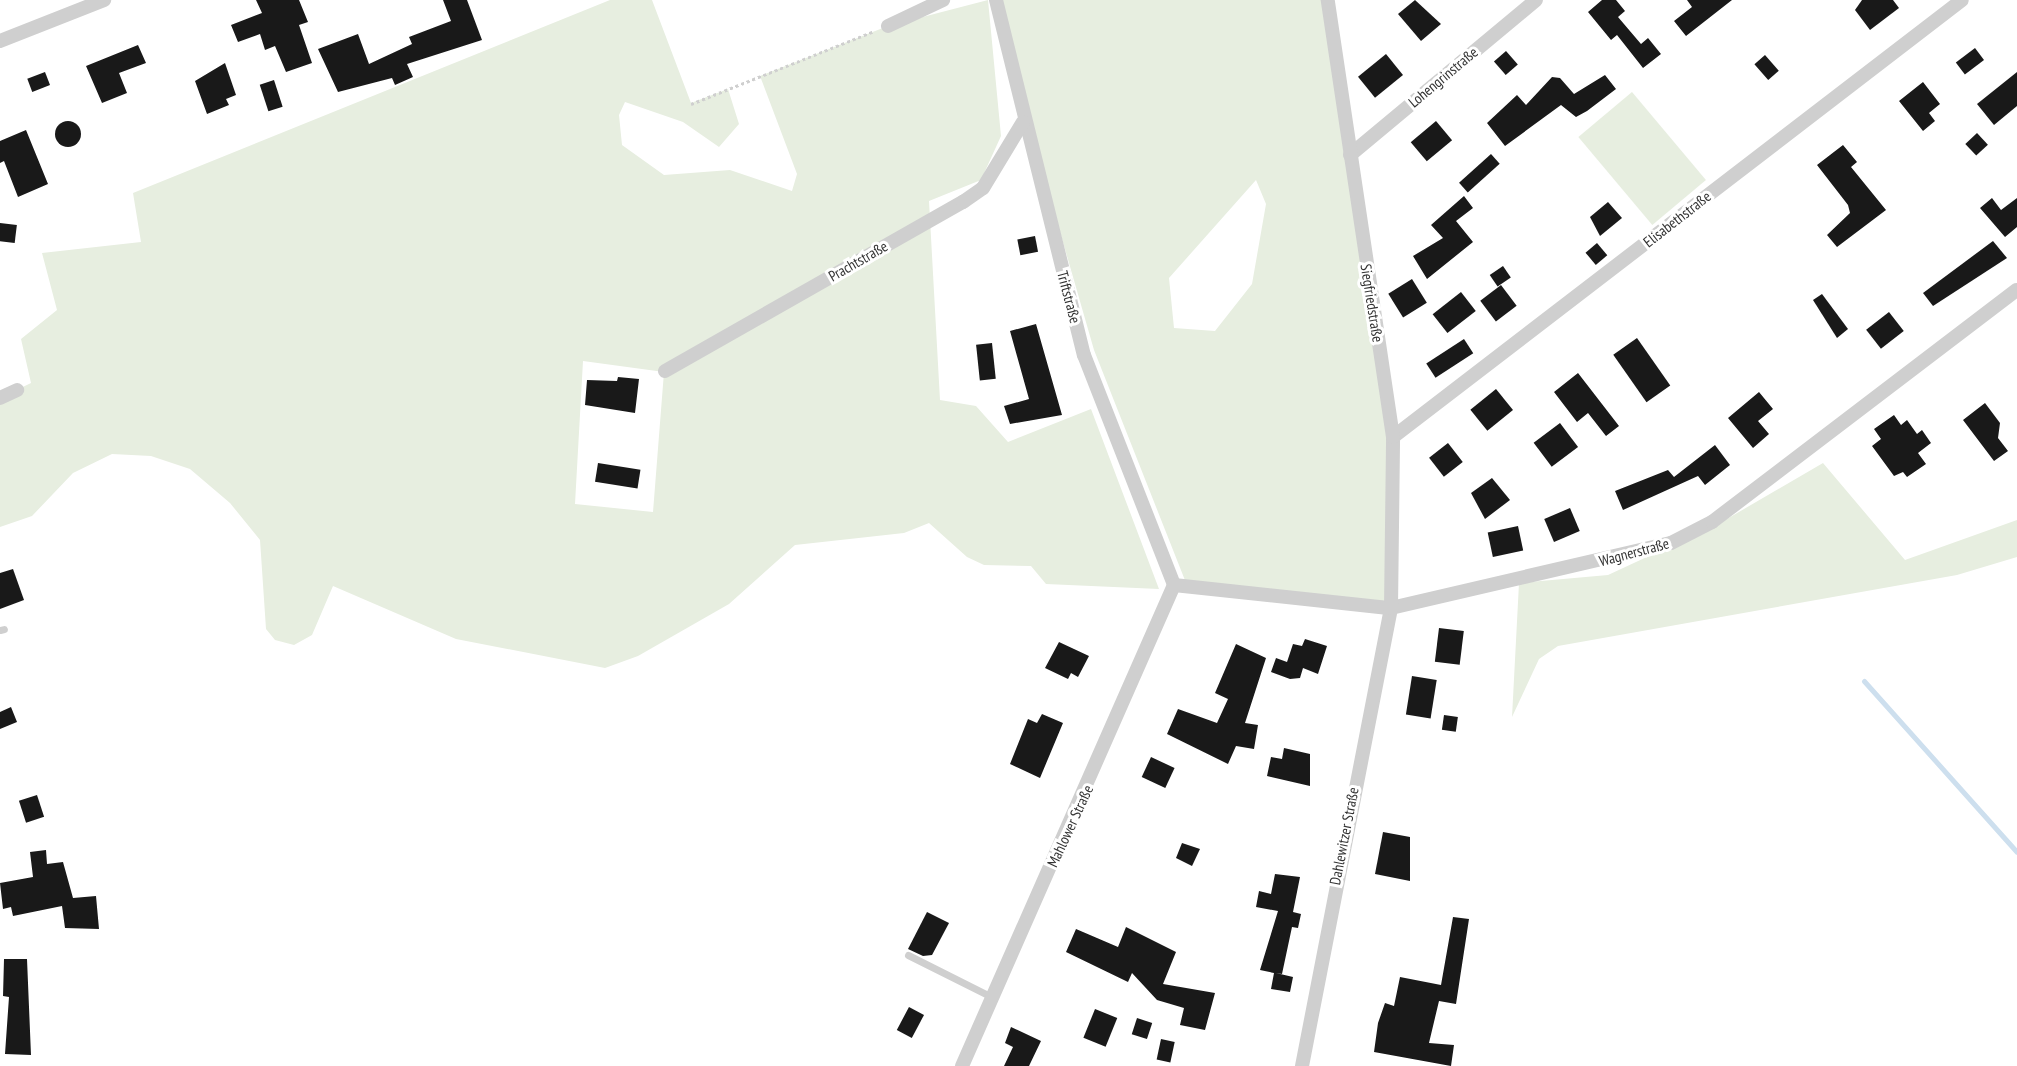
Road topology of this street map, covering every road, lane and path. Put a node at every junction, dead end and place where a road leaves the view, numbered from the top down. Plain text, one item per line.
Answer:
1 (104, 0) edge
2 (942, 0) edge
3 (996, 0) edge
4 (1328, 0) edge
5 (1536, 0) edge
6 (1962, 0) edge
7 (888, 26) joint
8 (0, 41) edge
9 (691, 104) dead end
10 (1023, 122) junction
11 (1350, 155) junction
12 (2017, 290) edge
13 (665, 371) dead end
14 (17, 390) dead end
15 (0, 398) edge
16 (1393, 437) junction
17 (1174, 585) junction
18 (1391, 608) junction
19 (908, 955) dead end
20 (992, 997) junction
21 (962, 1066) edge
22 (1302, 1066) edge

1 - 8 street
2 - 7 street
3 - 10 street, Triftstraße
4 - 11 street, Siegfriedstraße
5 - 11 street, Lohengrinstraße
6 - 16 street, Elisabethstraße
7 - 9 path
10 - 13 street, Prachtstraße
10 - 17 street, Triftstraße
11 - 16 street, Siegfriedstraße
12 - 18 street, Wagnerstraße
14 - 15 street
16 - 18 street, Siegfriedstraße
17 - 18 street, Wagnerstraße
17 - 20 street, Mahlower Straße
18 - 22 street, Dahlewitzer Straße
19 - 20 lane
20 - 21 street, Mahlower Straße

